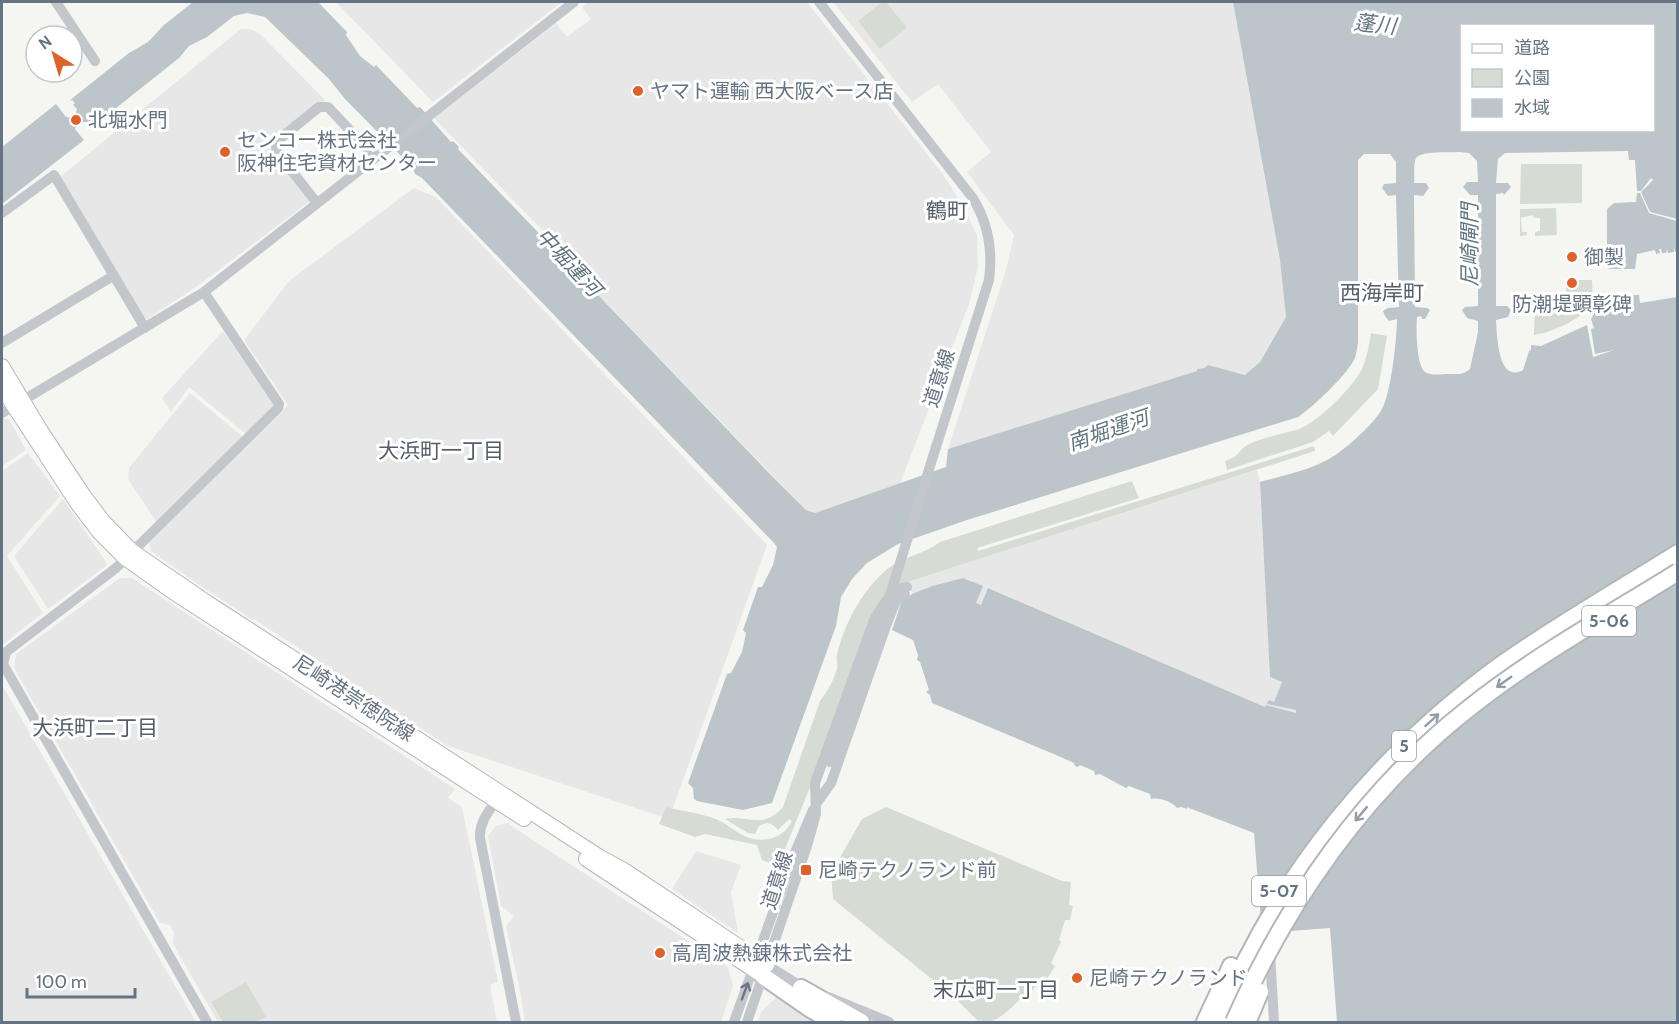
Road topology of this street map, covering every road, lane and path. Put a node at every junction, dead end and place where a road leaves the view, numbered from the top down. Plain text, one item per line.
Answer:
1 (56, 2) edge
2 (573, 2) edge
3 (819, 2) edge
4 (95, 61) dead end
5 (375, 157) junction
6 (317, 203) junction
7 (2, 213) edge
8 (113, 276) junction
9 (204, 292) junction
10 (145, 328) junction
11 (2, 343) edge
12 (2, 366) edge
13 (2, 388) edge
14 (12, 407) edge
15 (1677, 543) edge
16 (1677, 553) edge
17 (129, 554) junction
18 (1677, 572) edge
19 (1677, 580) edge
20 (1587, 610) junction
21 (2, 659) edge
22 (1539, 659) junction
23 (1358, 795) junction
24 (496, 801) junction
25 (816, 805) junction
26 (1331, 852) junction
27 (1269, 941) dead end
28 (760, 967) junction
29 (801, 987) junction
30 (207, 1023) edge
31 (516, 1023) edge
32 (734, 1023) edge
33 (747, 1023) edge
34 (833, 1023) edge
35 (861, 1023) edge
36 (889, 1023) edge
37 (1206, 1023) edge
38 (1218, 1023) edge
39 (1234, 1023) edge
40 (1248, 1023) edge
41 (1274, 1023) edge

1 - 4 street
2 - 5 street
3 - 25 street, 道意線, bridge
5 - 6 street
5 - 6 street
6 - 9 street
7 - 8 street
8 - 10 street
8 - 11 street
9 - 10 street
9 - 17 street
10 - 14 street
12 - 14 main road, 尼崎港崇徳院線
13 - 14 main road, 尼崎港崇徳院線
14 - 17 main road, 尼崎港崇徳院線
15 - 20 highway, 5-06
16 - 20 highway, 5
17 - 21 street
17 - 24 main road, 尼崎港崇徳院線
17 - 28 main road, 尼崎港崇徳院線
18 - 22 highway, 5, bridge
19 - 22 highway, 5-06, bridge
23 -> 20 highway, 5
21 - 30 street
22 -> 26 highway, 5, bridge
23 - 37 highway, 5-07
23 - 38 highway, 5
24 - 28 main road, 尼崎港崇徳院線
24 - 31 street
25 - 25 street
25 - 28 street, 道意線
26 - 39 highway, 5, bridge
26 - 40 highway, 5-07, bridge
27 - 41 street
28 - 29 street
32 -> 28 street
28 - 33 street
28 - 34 highway
29 - 35 highway
29 - 36 street

